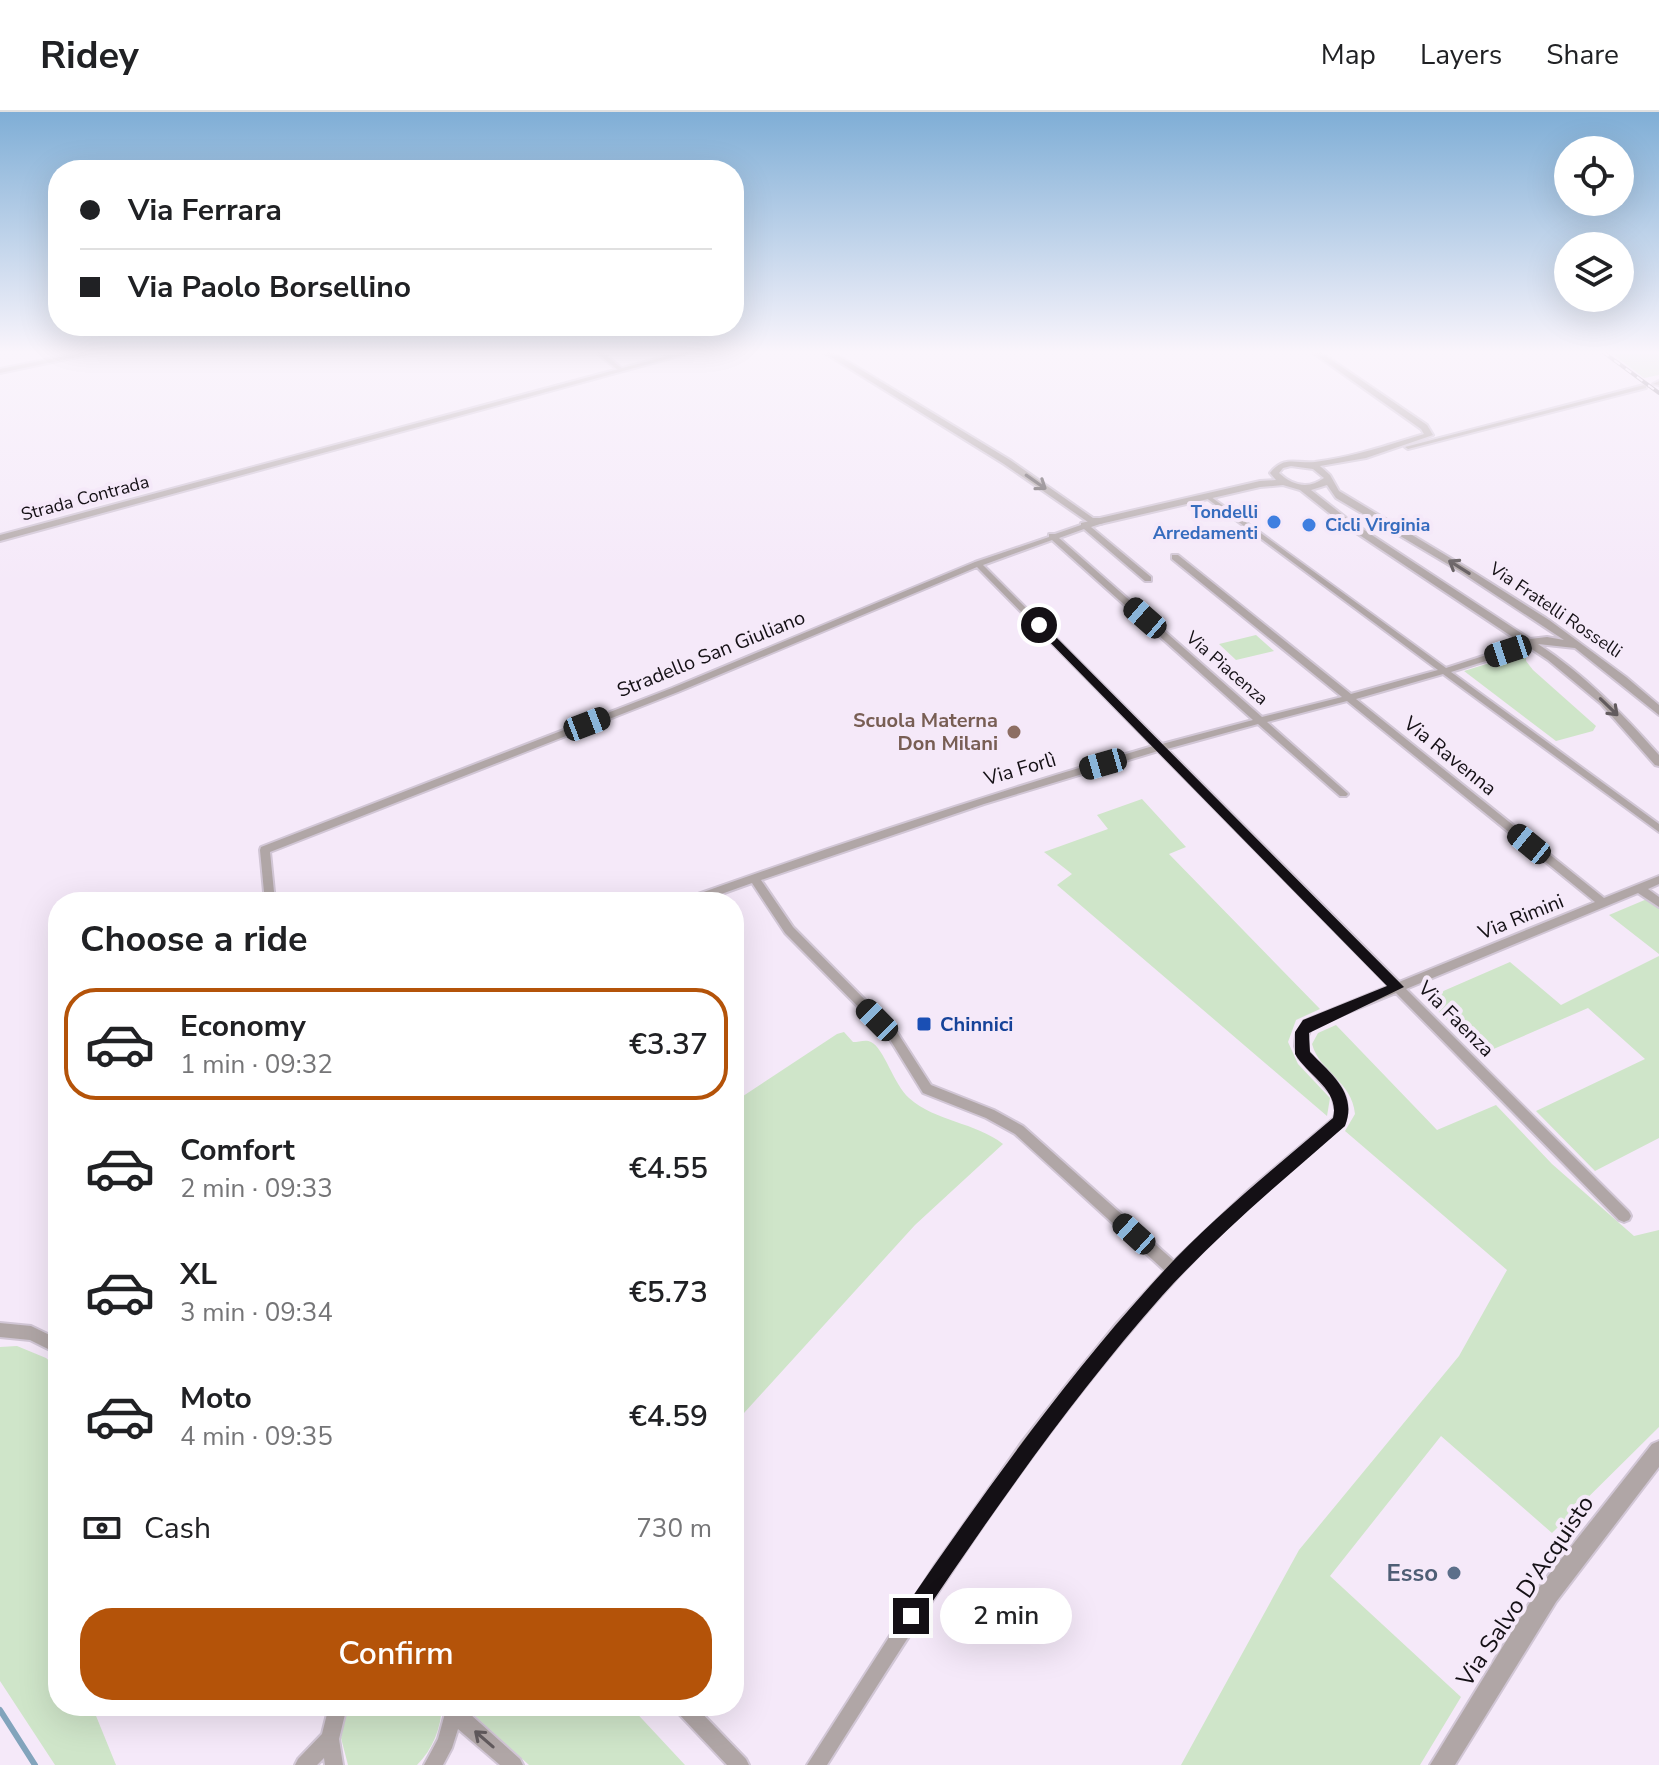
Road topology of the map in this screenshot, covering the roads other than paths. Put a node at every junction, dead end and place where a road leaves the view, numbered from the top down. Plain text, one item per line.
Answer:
1 (402, 429) edge
2 (953, 429) edge
3 (1424, 429) edge
4 (1452, 429) edge
5 (1471, 429) edge
6 (1427, 431) junction
7 (1408, 447) junction
8 (1307, 465) junction
9 (1274, 473) junction
10 (1327, 478) junction
11 (1284, 482) junction
12 (1302, 487) junction
13 (1215, 494) junction
14 (1100, 521) junction
15 (1084, 525) junction
16 (1052, 536) junction
17 (0, 538) edge
18 (1378, 542) junction
19 (1427, 547) junction
20 (1175, 557) dead end
21 (978, 564) junction
22 (1148, 579) dead end
23 (1466, 599) junction
24 (1530, 641) junction
25 (1512, 649) junction
26 (1552, 658) junction
27 (1445, 672) junction
28 (1617, 673) junction
29 (1349, 697) junction
30 (1659, 711) edge
31 (1261, 720) junction
32 (1642, 741) junction
33 (1159, 747) junction
34 (1659, 756) edge
35 (1659, 762) edge
36 (1343, 794) dead end
37 (1659, 829) edge
38 (754, 877) junction
39 (1659, 880) edge
40 (1639, 888) junction
41 (269, 892) edge
42 (714, 892) edge
43 (1603, 903) junction
44 (1659, 903) edge
45 (1397, 987) junction
46 (1624, 1216) dead end
47 (1174, 1270) junction
48 (2, 1330) edge
49 (48, 1340) edge
50 (1659, 1451) edge
51 (336, 1716) edge
52 (452, 1716) edge
53 (461, 1716) edge
54 (693, 1716) edge
55 (330, 1739) junction
56 (304, 1765) edge
57 (334, 1765) edge
58 (433, 1765) edge
59 (514, 1765) edge
60 (740, 1765) edge
61 (816, 1765) edge
62 (1442, 1765) edge

1 - 17 street, Strada Contrada
2 -> 14 street
3 - 6 street
4 - 6 street
5 - 7 street
6 - 7 street
6 - 8 street
7 - 10 street
8 - 9 street, Stradello San Giuliano
8 - 10 street, Via Fratelli Rosselli
9 - 11 street
9 - 13 street, Stradello San Giuliano
10 - 12 street
10 - 19 street, Via Fratelli Rosselli
11 - 12 street
11 - 13 street, Stradello San Giuliano
12 - 18 street, Via Fratelli Rosselli
13 - 14 street, Stradello San Giuliano
13 - 27 street
14 - 15 street, Stradello San Giuliano
15 - 16 street, Stradello San Giuliano
15 - 22 street
16 - 21 street, Stradello San Giuliano
16 - 31 street, Via Piacenza
18 - 19 street, Via Fratelli Rosselli
18 - 23 street, Via Fratelli Rosselli
28 -> 19 street, Via Fratelli Rosselli
20 - 29 street, Via Ravenna
21 - 33 street, Via Faenza
21 - 41 street, Stradello San Giuliano
23 - 24 street, Via Fratelli Rosselli
23 - 25 street
24 - 25 street
24 - 26 street, Via Fratelli Rosselli
24 - 28 street
25 - 26 street
25 - 27 street, Via Forlì
26 -> 32 street, Via Fratelli Rosselli
27 - 29 street, Via Forlì
27 - 37 street
28 - 30 street, Via Fratelli Rosselli
29 - 31 street, Via Forlì
29 - 43 street, Via Ravenna
31 - 33 street, Via Forlì
31 - 36 street, Via Piacenza
32 - 34 street, Via Fratelli Rosselli
32 - 35 street, Via Fratelli Rosselli
33 - 38 street, Via Forlì
33 - 45 street, Via Faenza
38 - 42 street, Via Forlì
38 - 47 street
39 - 40 street, Via Rimini
40 - 43 street, Via Rimini
40 - 44 street
43 - 45 street, Via Rimini
45 - 46 street, Via Faenza
45 - 47 street, Via Rimini
47 - 61 street
48 - 49 street
50 - 62 street, Via Salvo D'Acquisto
51 - 55 street
52 - 58 street
59 -> 53 street
54 - 60 street
55 - 56 street
55 - 57 street

